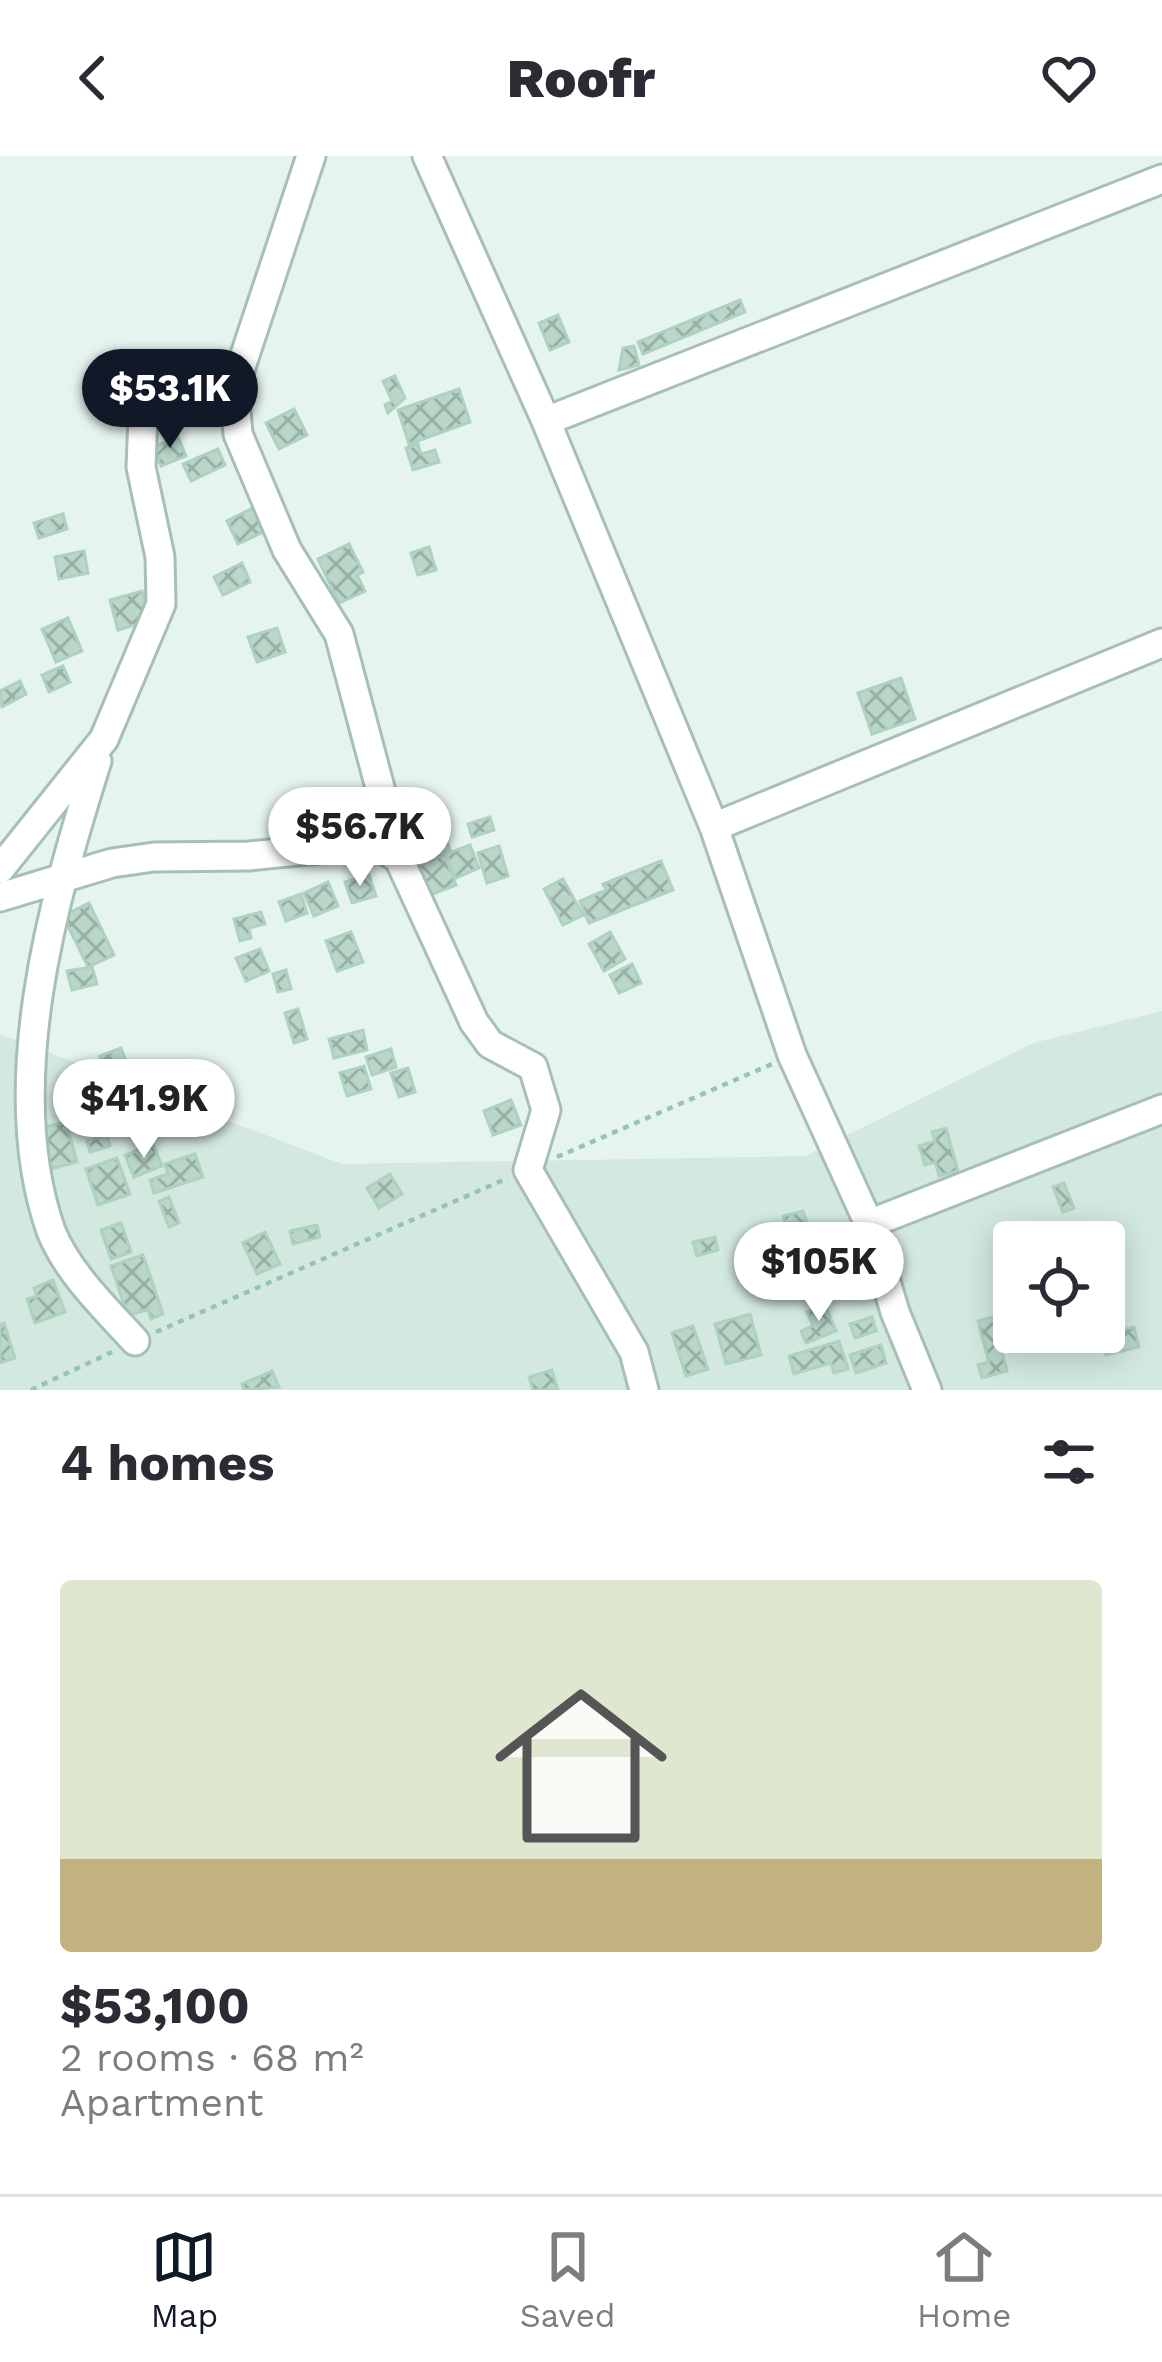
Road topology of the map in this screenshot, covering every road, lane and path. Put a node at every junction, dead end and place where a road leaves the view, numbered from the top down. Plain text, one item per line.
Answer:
1 (311, 156) edge
2 (427, 156) edge
3 (1162, 179) edge
4 (234, 388) junction
5 (546, 422) junction
6 (1162, 643) edge
7 (104, 739) junction
8 (714, 826) junction
9 (399, 859) junction
10 (0, 869) edge
11 (59, 878) junction
12 (0, 897) edge
13 (792, 1055) junction
14 (1162, 1109) edge
15 (528, 1170) junction
16 (869, 1224) junction
17 (135, 1341) junction
18 (31, 1390) edge
19 (644, 1390) edge
20 (927, 1390) edge

1 - 4 street
2 - 5 street
3 - 5 street
4 - 7 street
4 - 9 street
5 - 8 street
6 - 8 street
7 - 10 street
7 - 11 street
8 - 13 street
9 - 11 street
9 - 15 street
11 - 12 street
11 - 17 street
13 - 15 path
13 - 16 street
14 - 16 street
15 - 17 path
15 - 19 street
16 - 20 street
17 - 18 path

